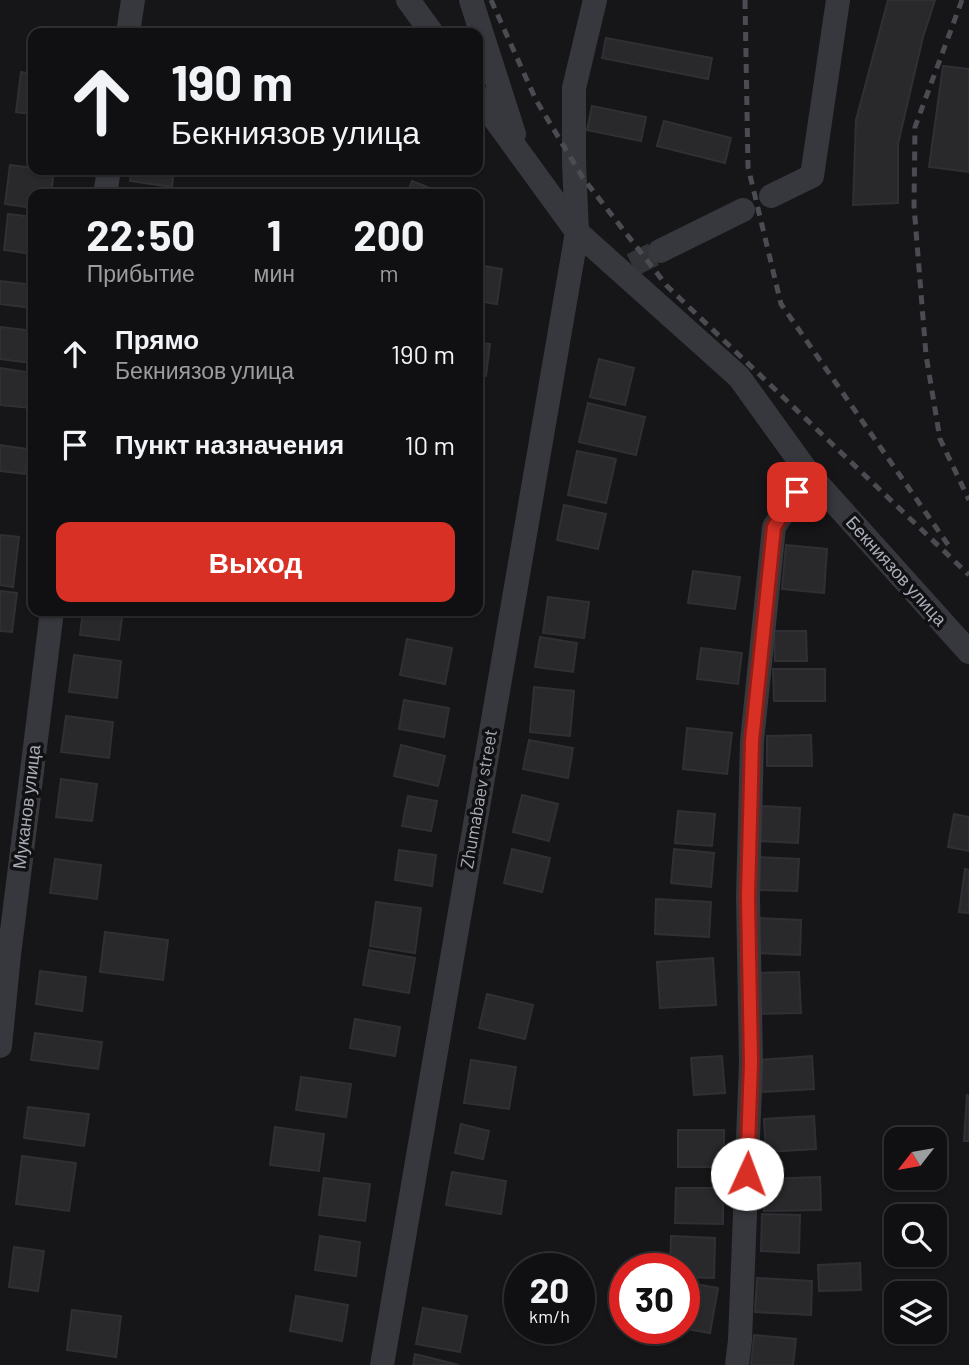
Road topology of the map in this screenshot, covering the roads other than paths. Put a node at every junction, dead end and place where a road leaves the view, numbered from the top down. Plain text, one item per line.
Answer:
1 (133, 0) edge
2 (408, 0) edge
3 (471, 0) edge
4 (596, 0) edge
5 (838, 0) edge
6 (129, 28) edge
7 (428, 28) edge
8 (480, 28) edge
9 (483, 38) edge
10 (483, 103) edge
11 (520, 155) junction
12 (771, 196) dead end
13 (743, 210) dead end
14 (577, 232) junction
15 (660, 251) tunnel mouth
16 (809, 474) junction
17 (51, 616) edge
18 (969, 652) edge
19 (0, 1046) edge
20 (382, 1365) edge
21 (737, 1365) edge

1 - 6 street
2 - 7 street
3 - 8 street
4 - 14 street, Zhumabaev street
5 - 12 street
9 - 11 street
10 - 11 street, Бекниязов улица
11 - 14 street, Бекниязов улица
13 - 15 street
14 - 16 street, Бекниязов улица
14 - 20 street, Zhumabaev street
16 - 18 street, Бекниязов улица
16 - 21 street
17 - 19 street, Муканов улица

